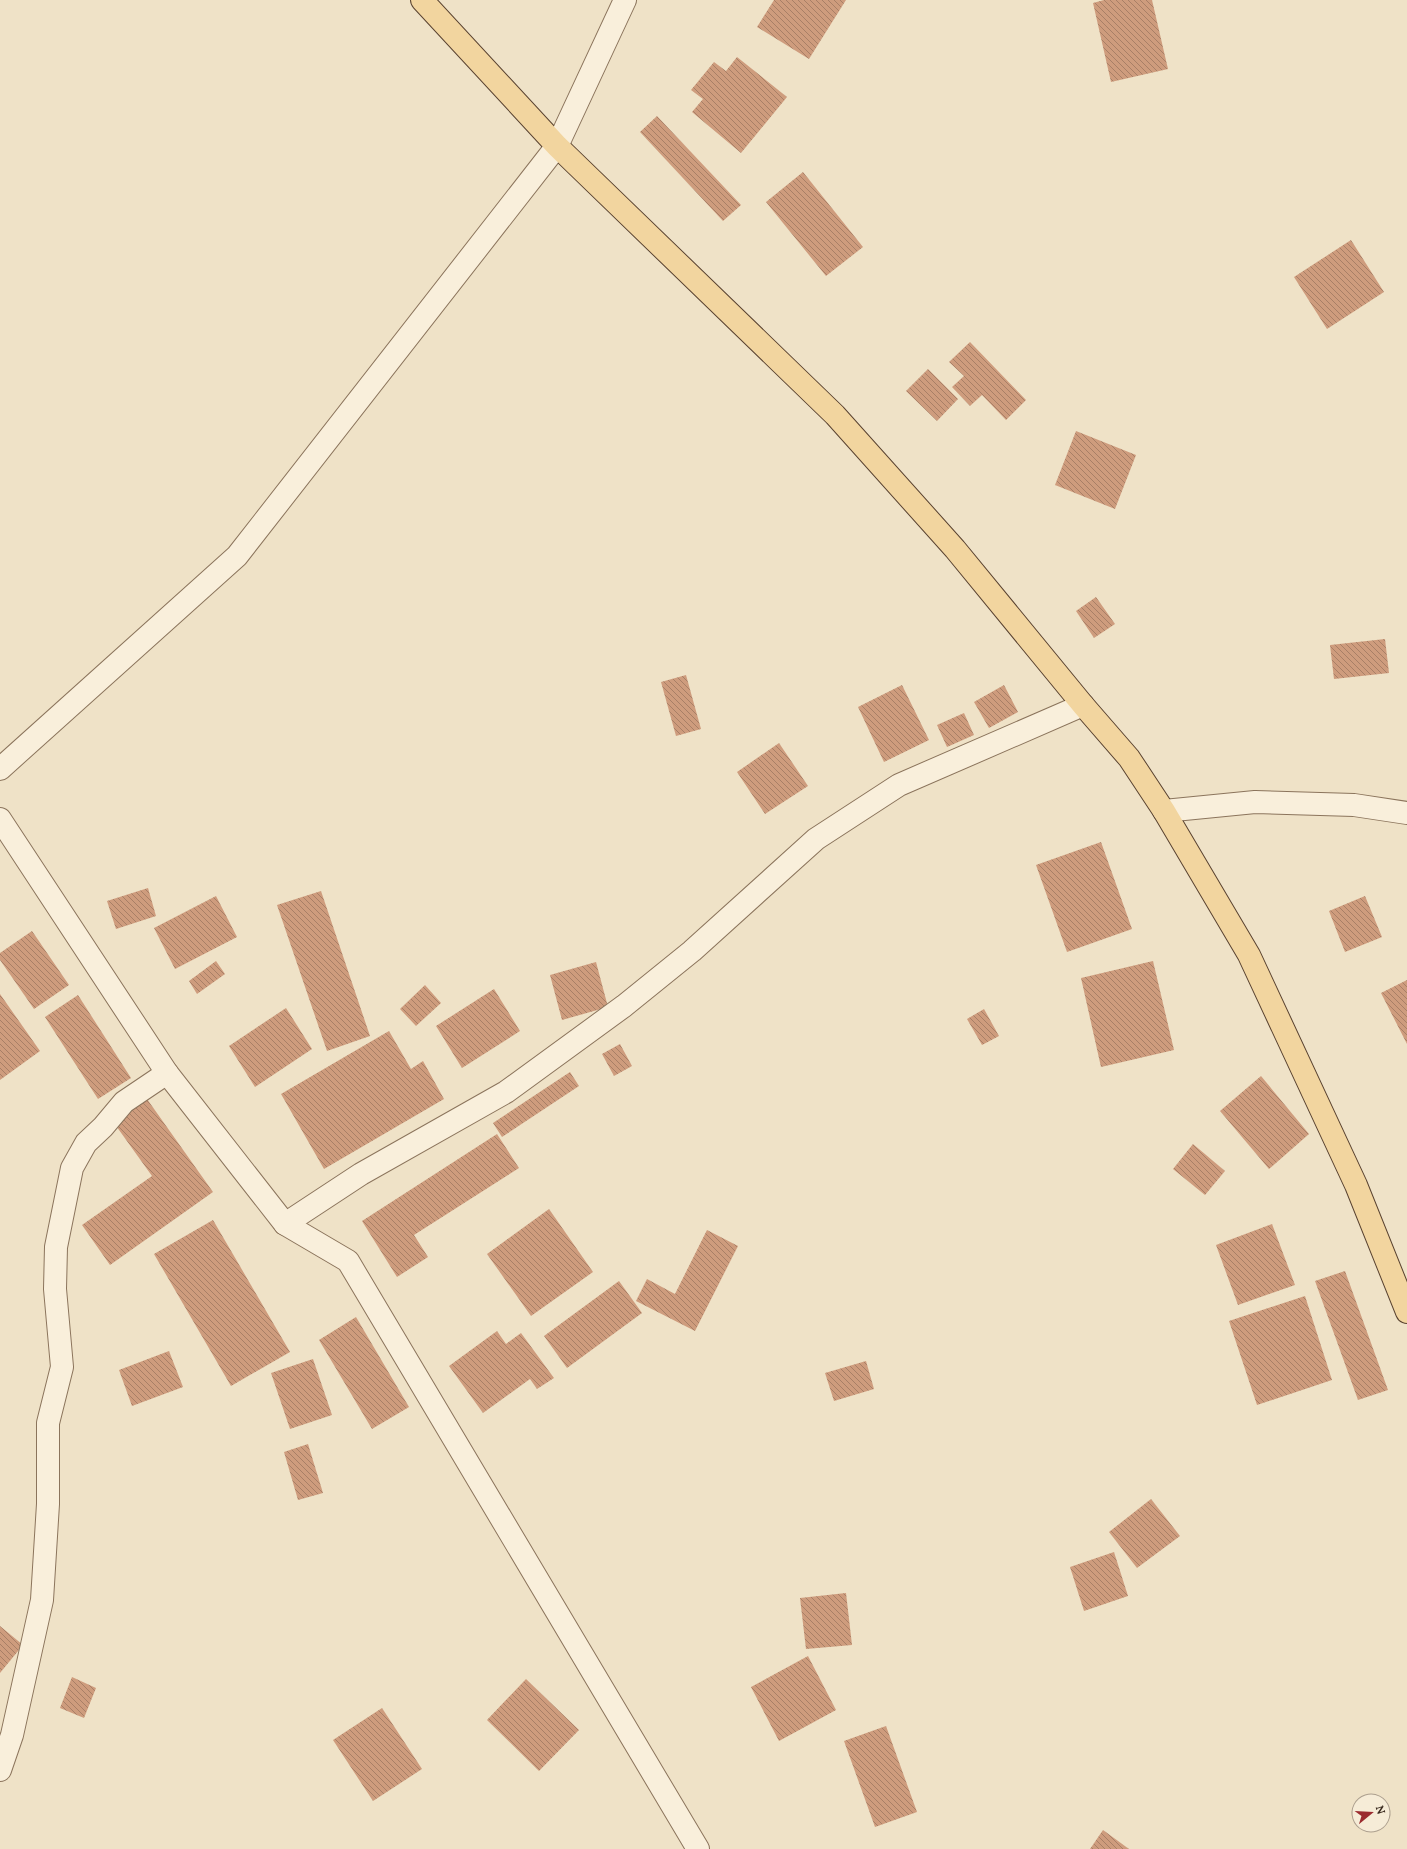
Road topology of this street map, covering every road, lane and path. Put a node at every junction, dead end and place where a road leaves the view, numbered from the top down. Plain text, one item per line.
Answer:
1 (422, 0) edge
2 (625, 0) edge
3 (557, 146) junction
4 (1083, 705) junction
5 (0, 770) edge
6 (1164, 811) junction
7 (1407, 813) edge
8 (0, 819) edge
9 (167, 1074) junction
10 (285, 1224) junction
11 (1407, 1312) edge
12 (0, 1770) edge
13 (698, 1849) edge

1 - 3 main road
2 - 3 street
3 - 4 main road
3 - 5 street
4 - 6 main road
4 - 10 street
6 - 7 street
6 - 11 main road
8 - 9 street
9 - 10 street
9 - 12 street
10 - 13 street

